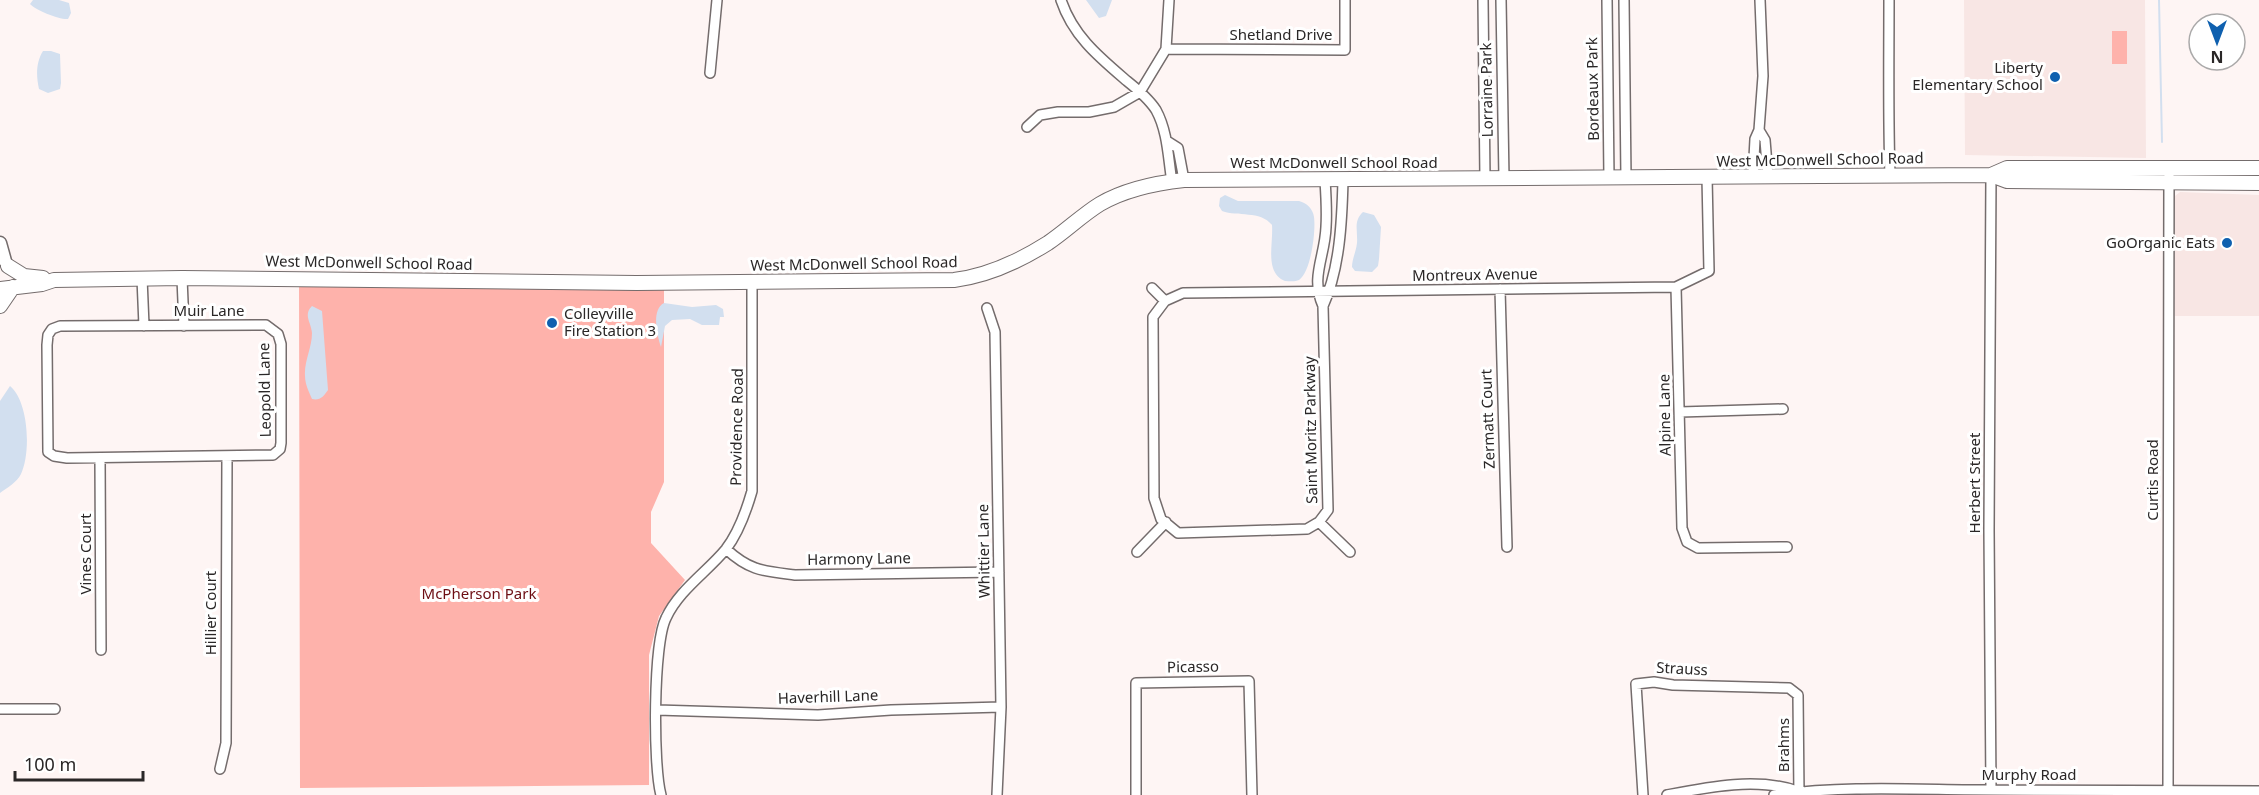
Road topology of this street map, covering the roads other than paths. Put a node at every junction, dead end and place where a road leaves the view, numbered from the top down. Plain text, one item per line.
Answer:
1 (717, 0) edge
2 (1061, 0) edge
3 (1169, 0) edge
4 (1345, 0) edge
5 (1483, 0) edge
6 (1501, 0) edge
7 (1607, 0) edge
8 (1624, 0) edge
9 (1760, 0) edge
10 (1889, 0) edge
11 (1166, 49) junction
12 (710, 74) dead end
13 (1140, 92) junction
14 (1027, 127) dead end
15 (1759, 130) junction
16 (1609, 137) junction
17 (1625, 137) junction
18 (1485, 141) junction
19 (1503, 141) junction
20 (2259, 168) edge
21 (1890, 175) junction
22 (1991, 175) junction
23 (2169, 176) junction
24 (1707, 177) junction
25 (1753, 177) junction
26 (1768, 177) junction
27 (1609, 178) junction
28 (1626, 178) junction
29 (1485, 179) junction
30 (1504, 179) junction
31 (1325, 180) junction
32 (1343, 180) junction
33 (1178, 181) junction
34 (2259, 183) edge
35 (0, 243) edge
36 (4, 262) edge
37 (142, 278) junction
38 (183, 278) junction
39 (54, 280) junction
40 (752, 282) junction
41 (1676, 287) junction
42 (5, 288) edge
43 (1152, 288) dead end
44 (1500, 289) junction
45 (1317, 291) junction
46 (1330, 291) junction
47 (1165, 301) junction
48 (0, 306) edge
49 (1323, 306) junction
50 (987, 308) dead end
51 (144, 326) junction
52 (184, 326) junction
53 (273, 328) joint
54 (1783, 409) dead end
55 (1680, 411) junction
56 (227, 456) junction
57 (100, 458) junction
58 (1166, 522) junction
59 (1319, 522) junction
60 (1507, 547) dead end
61 (1787, 547) dead end
62 (726, 549) junction
63 (1137, 552) dead end
64 (1350, 552) dead end
65 (999, 572) junction
66 (101, 650) dead end
67 (1798, 695) joint
68 (1000, 707) junction
69 (0, 709) edge
70 (54, 709) dead end
71 (657, 710) junction
72 (220, 769) dead end
73 (1991, 790) junction
74 (2259, 791) edge
75 (1799, 793) edge
76 (2031, 793) edge
77 (2168, 793) edge
78 (661, 795) edge
79 (997, 795) edge
80 (1136, 795) edge
81 (1252, 795) edge
82 (1643, 795) edge
83 (1667, 795) edge
84 (1774, 795) edge

1 - 12 street
2 - 13 street
3 - 11 street
4 - 11 street, Shetland Drive
5 - 18 street, Lorraine Park
6 - 19 street, Lorraine Park
7 - 16 street, Bordeaux Park
8 - 17 street, Bordeaux Park
9 - 15 street
10 - 21 street
11 - 13 street
13 - 14 street
13 - 33 street
15 - 25 street
15 - 26 street
16 - 17 street
16 - 27 street, Bordeaux Park
17 - 28 street, Bordeaux Park
18 - 19 street
18 - 29 street, Lorraine Park
19 - 30 street, Lorraine Park
20 - 23 main road, West McDonwell School Road
21 - 22 main road, West McDonwell School Road
21 - 26 main road, West McDonwell School Road
22 - 23 main road, West McDonwell School Road
22 - 73 street, Herbert Street
23 - 34 main road, West McDonwell School Road
23 - 77 street, Curtis Road
24 - 25 main road, West McDonwell School Road
24 - 28 main road, West McDonwell School Road
24 - 41 street, Montreux Avenue
25 - 26 main road, West McDonwell School Road
27 - 28 main road, West McDonwell School Road
27 - 30 main road, West McDonwell School Road
29 - 30 main road, West McDonwell School Road
29 - 32 main road, West McDonwell School Road
31 - 32 main road, West McDonwell School Road
31 - 33 main road, West McDonwell School Road
31 - 45 street, Saint Moritz Parkway
32 - 46 street, Saint Moritz Parkway
33 - 40 main road, West McDonwell School Road
35 - 36 street
36 - 39 main road, West McDonwell School Road
36 - 42 main road
37 - 38 main road, West McDonwell School Road
37 - 39 main road, West McDonwell School Road
37 - 51 street
38 - 40 main road, West McDonwell School Road
38 - 52 street
39 - 42 main road, West McDonwell School Road
40 - 62 street, Providence Road
41 - 44 street, Montreux Avenue
41 - 55 street, Alpine Lane
42 - 48 main road
43 - 47 street
44 - 46 street, Montreux Avenue
44 - 60 street, Zermatt Court
45 - 46 street, Montreux Avenue
45 - 47 street, Montreux Avenue
45 - 49 street, Saint Moritz Parkway
46 - 49 street, Saint Moritz Parkway
47 - 58 street
49 - 59 street, Saint Moritz Parkway
50 - 65 street, Whittier Lane
51 - 52 street, Muir Lane
51 - 57 street, Muir Lane
52 - 53 street, Muir Lane
53 - 56 street, Leopold Lane
54 - 55 street
55 - 61 street, Alpine Lane
56 - 57 street
56 - 72 street, Hillier Court
57 - 66 street, Vines Court
58 - 59 street, Saint Moritz Parkway
58 - 63 street
59 - 64 street
62 - 65 street, Harmony Lane
62 - 71 street, Providence Road
65 - 68 street, Whittier Lane
67 - 75 street, Brahms
67 - 82 street, Strauss
68 - 71 street, Haverhill Lane
68 - 79 street, Whittier Lane
69 - 70 street
71 - 78 street, Providence Road
73 - 75 street, Murphy Road
73 - 76 street, Murphy Road
74 - 77 street, Murphy Road
75 - 83 street, Murphy Road
75 - 84 street, Murphy Road
76 - 77 street, Murphy Road
80 - 81 street, Picasso

